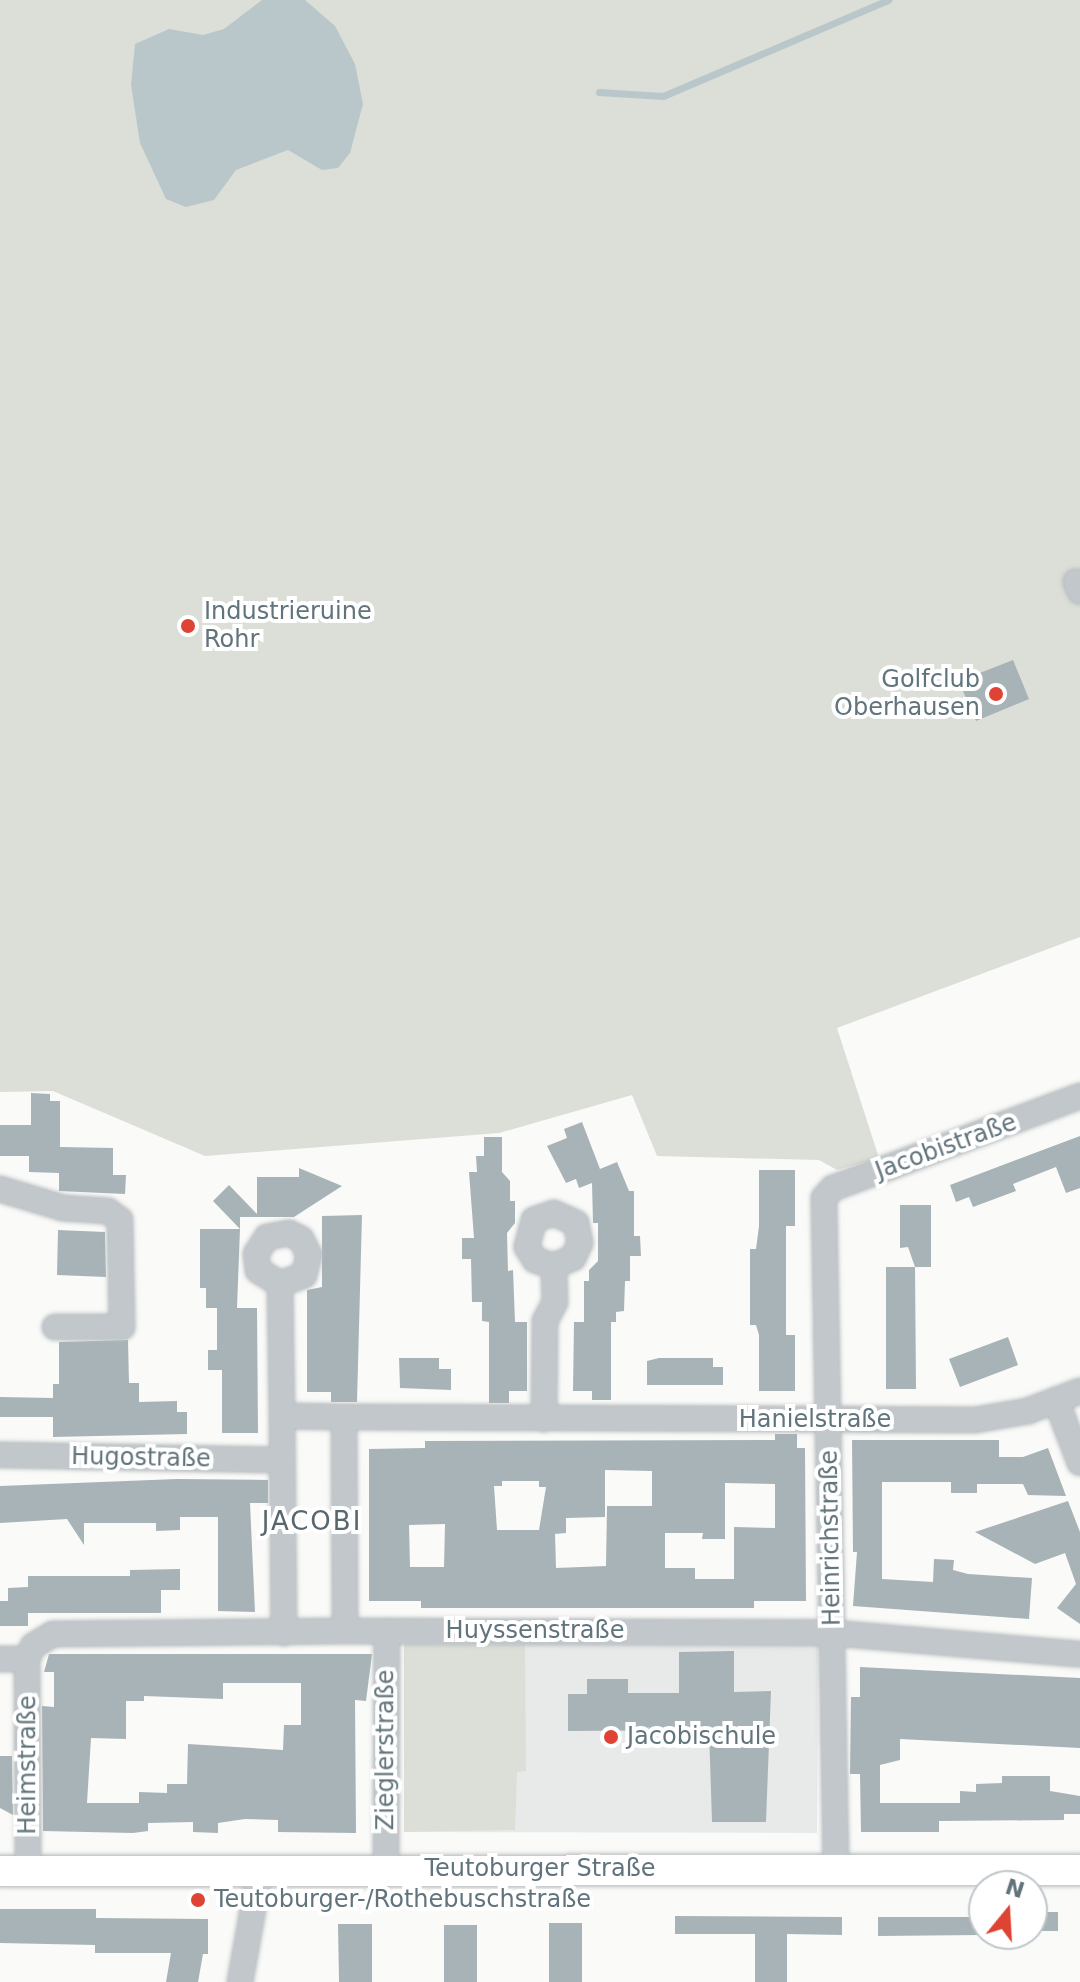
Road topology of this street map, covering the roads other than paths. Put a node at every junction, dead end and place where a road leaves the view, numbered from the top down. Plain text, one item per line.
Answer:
1 (1080, 1096) edge
2 (0, 1189) edge
3 (823, 1207) joint
4 (554, 1266) dead end
5 (280, 1284) dead end
6 (55, 1327) dead end
7 (1080, 1391) edge
8 (1056, 1400) junction
9 (282, 1416) junction
10 (344, 1417) junction
11 (544, 1419) junction
12 (826, 1419) junction
13 (0, 1455) edge
14 (282, 1460) junction
15 (1080, 1463) edge
16 (345, 1631) junction
17 (387, 1631) junction
18 (284, 1633) junction
19 (833, 1633) junction
20 (1080, 1654) edge
21 (0, 1659) edge
22 (27, 1659) junction
23 (836, 1868) junction
24 (260, 1870) junction
25 (386, 1870) junction
26 (1080, 1870) edge
27 (14, 1871) edge
28 (240, 1982) edge

1 - 3 street, Jacobistraße
2 - 6 street
3 - 12 street, Heinrichstraße
4 - 11 street
5 - 9 street
7 - 8 street, Hanielstraße
8 - 12 street, Hanielstraße
8 - 15 street
9 - 10 street
9 - 14 street
10 - 11 street, Hanielstraße
10 - 16 street
11 - 12 street, Hanielstraße
12 - 19 street, Heinrichstraße
13 - 14 street, Hugostraße
14 - 18 street
16 - 17 street, Huyssenstraße
16 - 18 street, Huyssenstraße
17 - 19 street, Huyssenstraße
17 - 25 street, Zieglerstraße
18 - 22 street, Huyssenstraße
19 - 20 street, Huyssenstraße
19 - 23 street, Heinrichstraße
21 - 22 street
22 - 27 street, Heimstraße
23 - 25 main road, Teutoburger Straße
23 - 26 main road, Teutoburger Straße
24 - 25 main road, Teutoburger Straße
24 - 27 main road, Teutoburger Straße
24 - 28 street

